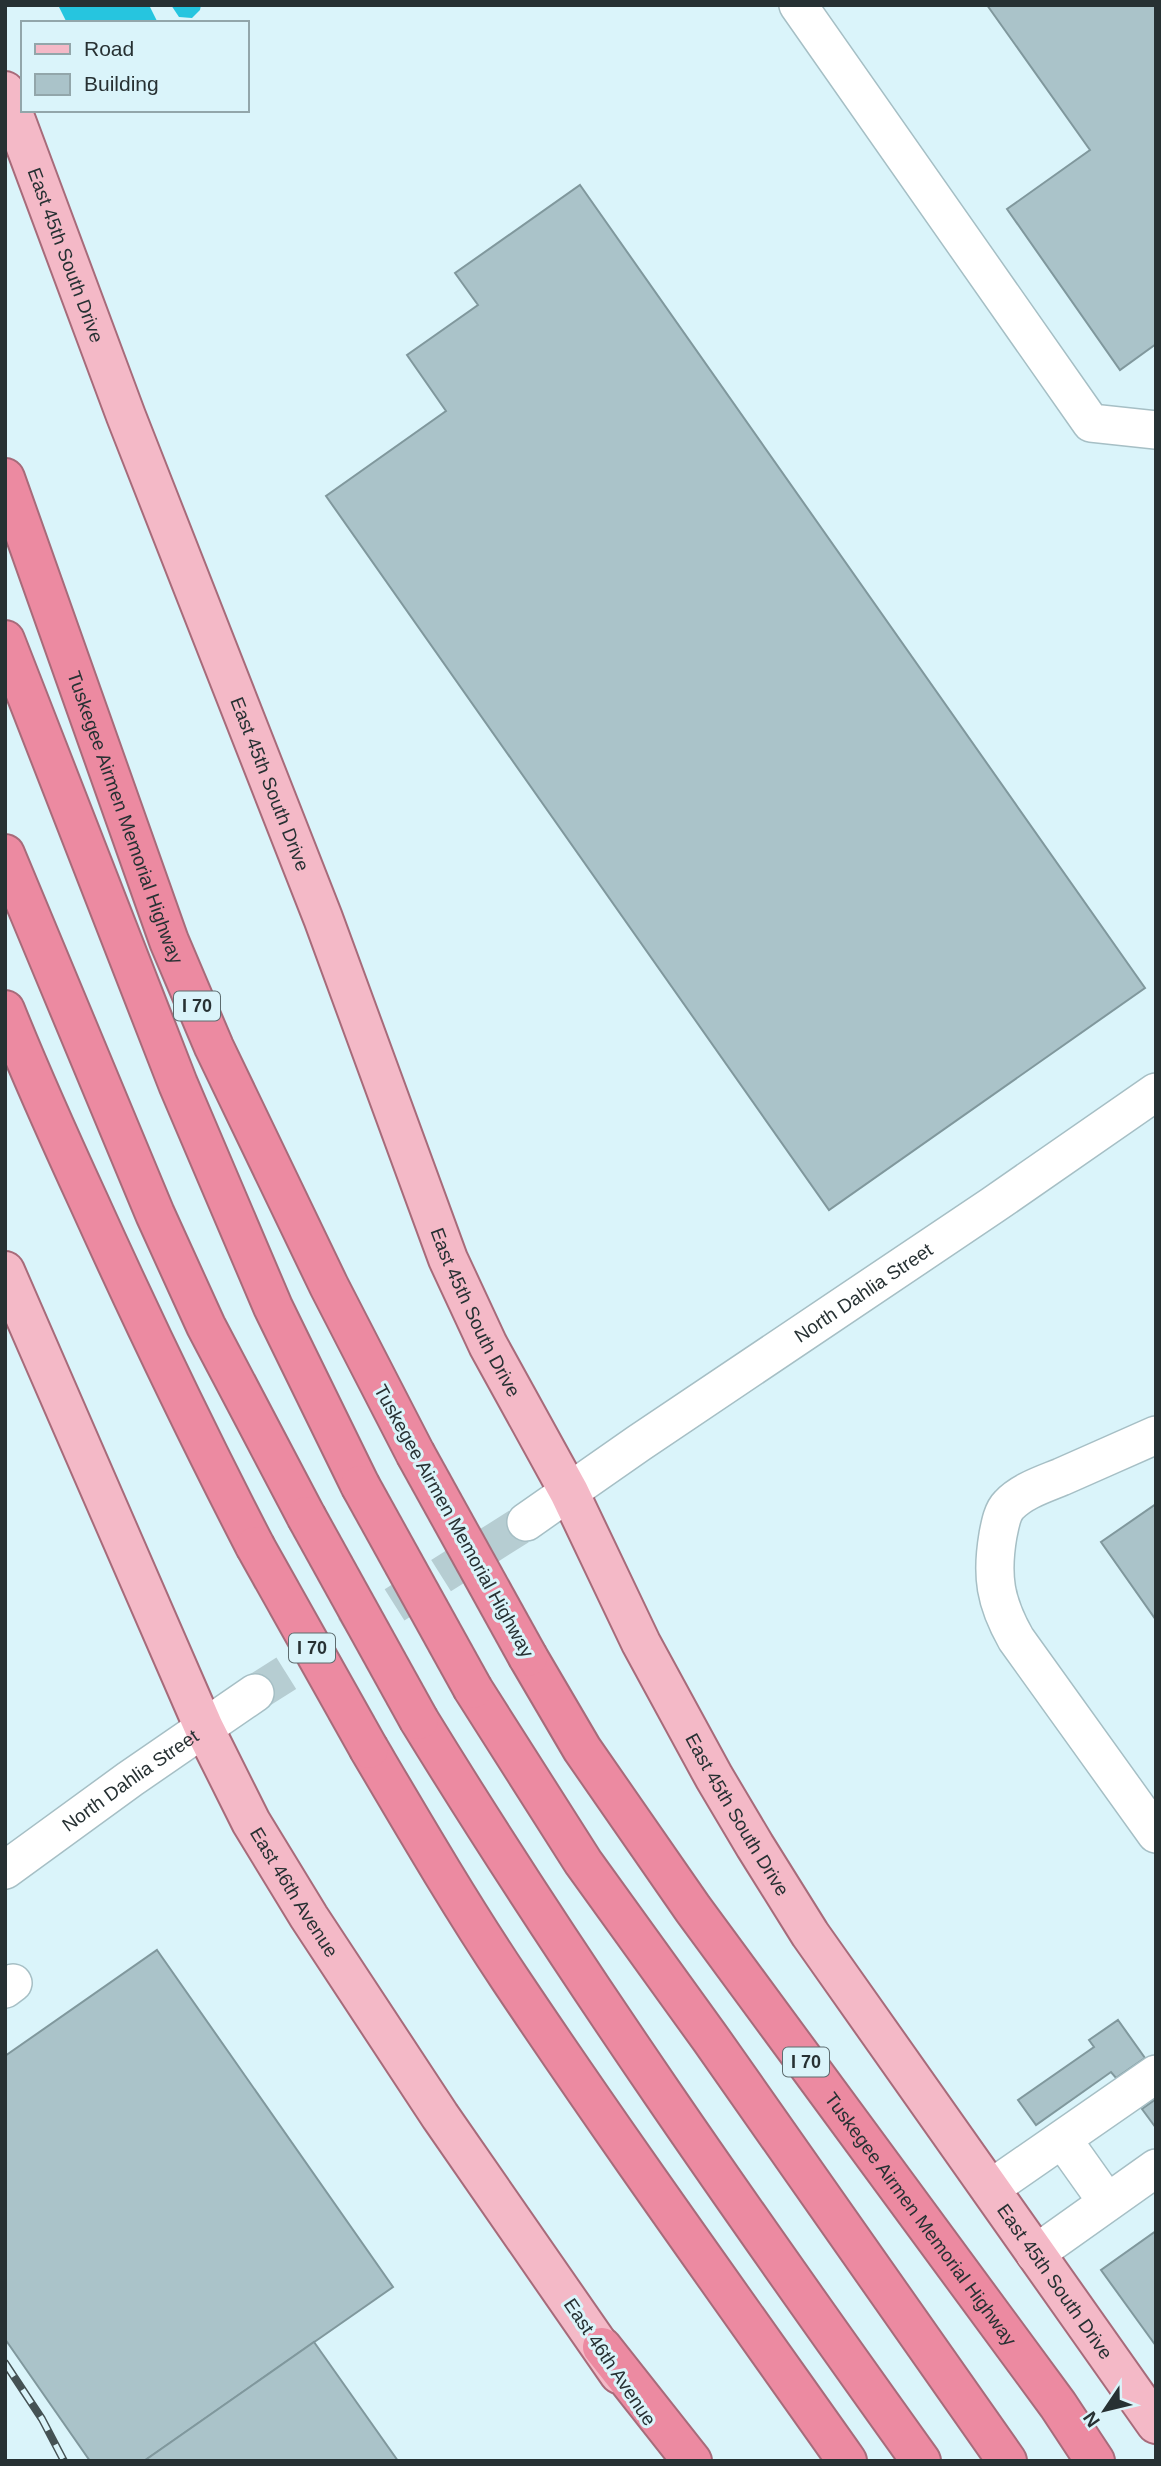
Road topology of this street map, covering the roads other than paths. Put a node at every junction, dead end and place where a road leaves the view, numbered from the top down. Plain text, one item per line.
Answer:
1 (798, 5) edge
2 (5, 91) edge
3 (1156, 430) edge
4 (5, 478) edge
5 (5, 640) edge
6 (5, 854) edge
7 (5, 1010) edge
8 (1156, 1092) edge
9 (5, 1271) edge
10 (1156, 1435) edge
11 (569, 1492) junction
12 (526, 1522) tunnel mouth
13 (255, 1693) tunnel mouth
14 (204, 1728) junction
15 (1156, 1835) edge
16 (5, 1870) edge
17 (1156, 2074) edge
18 (1063, 2140) junction
19 (1156, 2168) edge
20 (1156, 2187) edge
21 (990, 2189) junction
22 (1107, 2202) junction
23 (1035, 2254) junction
24 (602, 2347) junction
25 (1156, 2424) edge
26 (675, 2461) edge
27 (692, 2461) edge
28 (847, 2461) edge
29 (921, 2461) edge
30 (1007, 2461) edge
31 (1095, 2461) edge

1 - 3 street
2 - 11 main road, East 45th South Drive
4 - 31 highway, Tuskegee Airmen Memorial Highway / I 70, bridge
5 - 30 highway, bridge
6 - 29 highway, bridge
7 - 28 highway, I 70, bridge
8 - 11 street, North Dahlia Street
9 - 14 main road, East 46th Avenue
10 - 15 street
11 - 12 street, North Dahlia Street
11 - 21 main road, East 45th South Drive
13 - 14 street, North Dahlia Street
14 - 16 street, North Dahlia Street
14 - 24 main road, East 46th Avenue
17 - 18 street
18 - 21 street
18 - 22 street
19 - 22 street
20 - 22 street
21 - 23 main road, East 45th South Drive
22 - 23 street
23 - 25 main road, East 45th South Drive
24 - 26 main road, East 46th Avenue
24 - 27 highway

